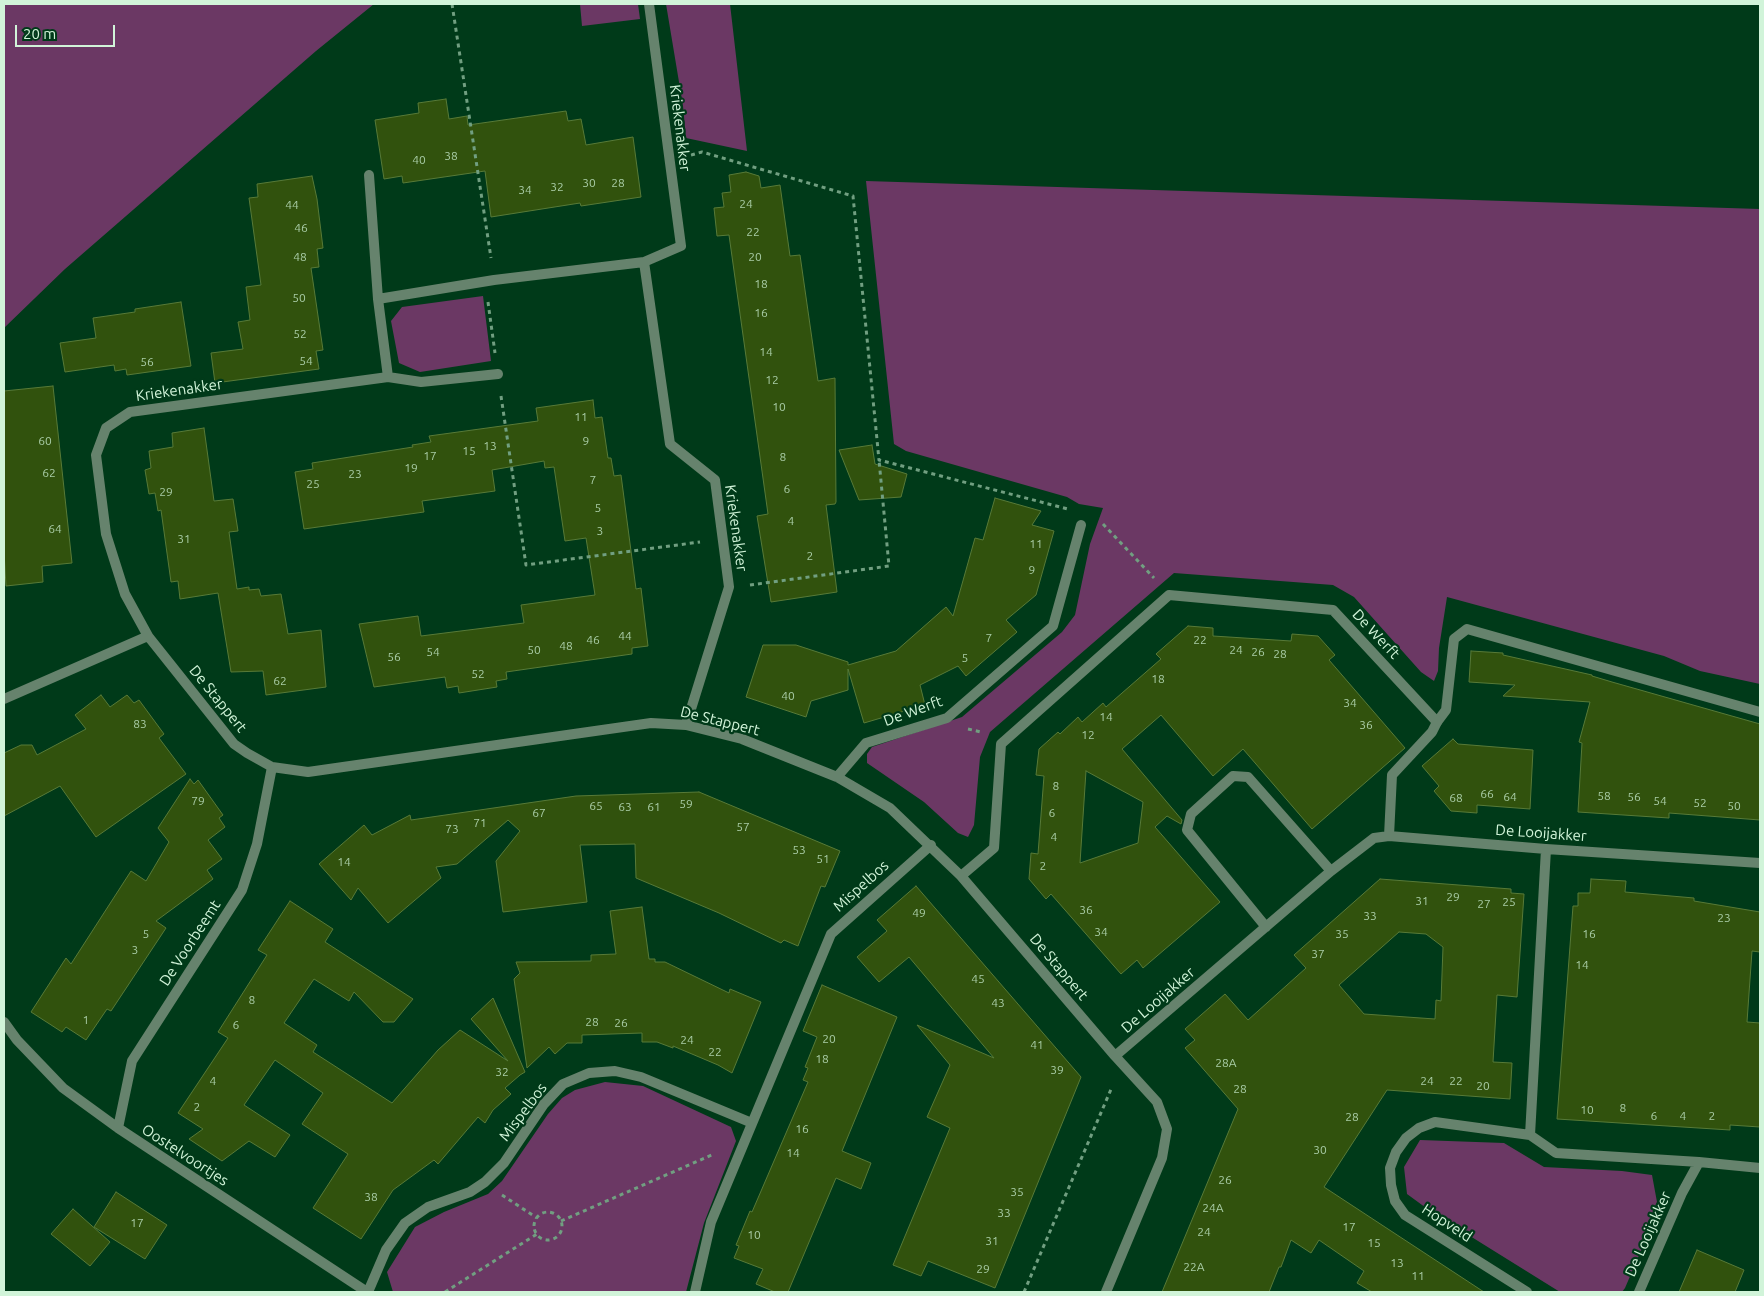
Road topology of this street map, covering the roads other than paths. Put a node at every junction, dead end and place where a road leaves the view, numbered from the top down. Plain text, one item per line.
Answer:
1 (649, 4) edge
2 (369, 175) dead end
3 (644, 262) junction
4 (378, 299) junction
5 (498, 374) road end
6 (388, 378) junction
7 (1081, 525) dead end
8 (148, 636) junction
9 (4, 699) edge
10 (1760, 712) edge
11 (1437, 722) junction
12 (686, 725) junction
13 (272, 767) junction
14 (837, 777) junction
15 (1390, 836) junction
16 (931, 846) junction
17 (1546, 849) junction
18 (1760, 863) edge
19 (1331, 871) junction
20 (961, 876) junction
21 (1266, 926) junction
22 (4, 1022) edge
23 (1115, 1056) junction
24 (752, 1123) junction
25 (118, 1128) junction
26 (1530, 1135) junction
27 (1699, 1162) junction
28 (1760, 1168) edge
29 (368, 1292) edge
30 (694, 1292) edge
31 (1106, 1292) edge
32 (1526, 1292) edge
33 (1639, 1292) edge

1 - 3 street, Kriekenakker
2 - 4 street
3 - 4 street, Kriekenakker
3 - 12 street, Kriekenakker
4 - 6 street
5 - 6 street, Kriekenakker
6 - 8 street, Kriekenakker
7 - 14 street, De Werft
8 - 9 street
8 - 13 street, De Stappert
10 - 11 street
11 - 15 street
11 - 20 street, De Werft
12 - 13 street, De Stappert
12 - 14 street, De Stappert
13 - 25 street, De Voorbeemt
14 - 16 street, De Stappert
15 - 17 street, De Looijakker
15 - 19 street, De Looijakker
16 - 20 street, De Stappert
16 - 24 street, Mispelbos
17 - 18 street, De Looijakker
17 - 26 street
19 - 21 street, De Looijakker
19 - 21 street
20 - 23 street, De Stappert
21 - 23 street, De Looijakker
22 - 25 street, Oostelvoortjes
23 - 31 street, De Stappert
24 - 29 street, Mispelbos
24 - 30 street, Mispelbos
25 - 29 street, Oostelvoortjes
26 - 27 street, Hopveld
26 - 32 street, Hopveld
27 - 28 street
27 - 33 street, De Looijakker

